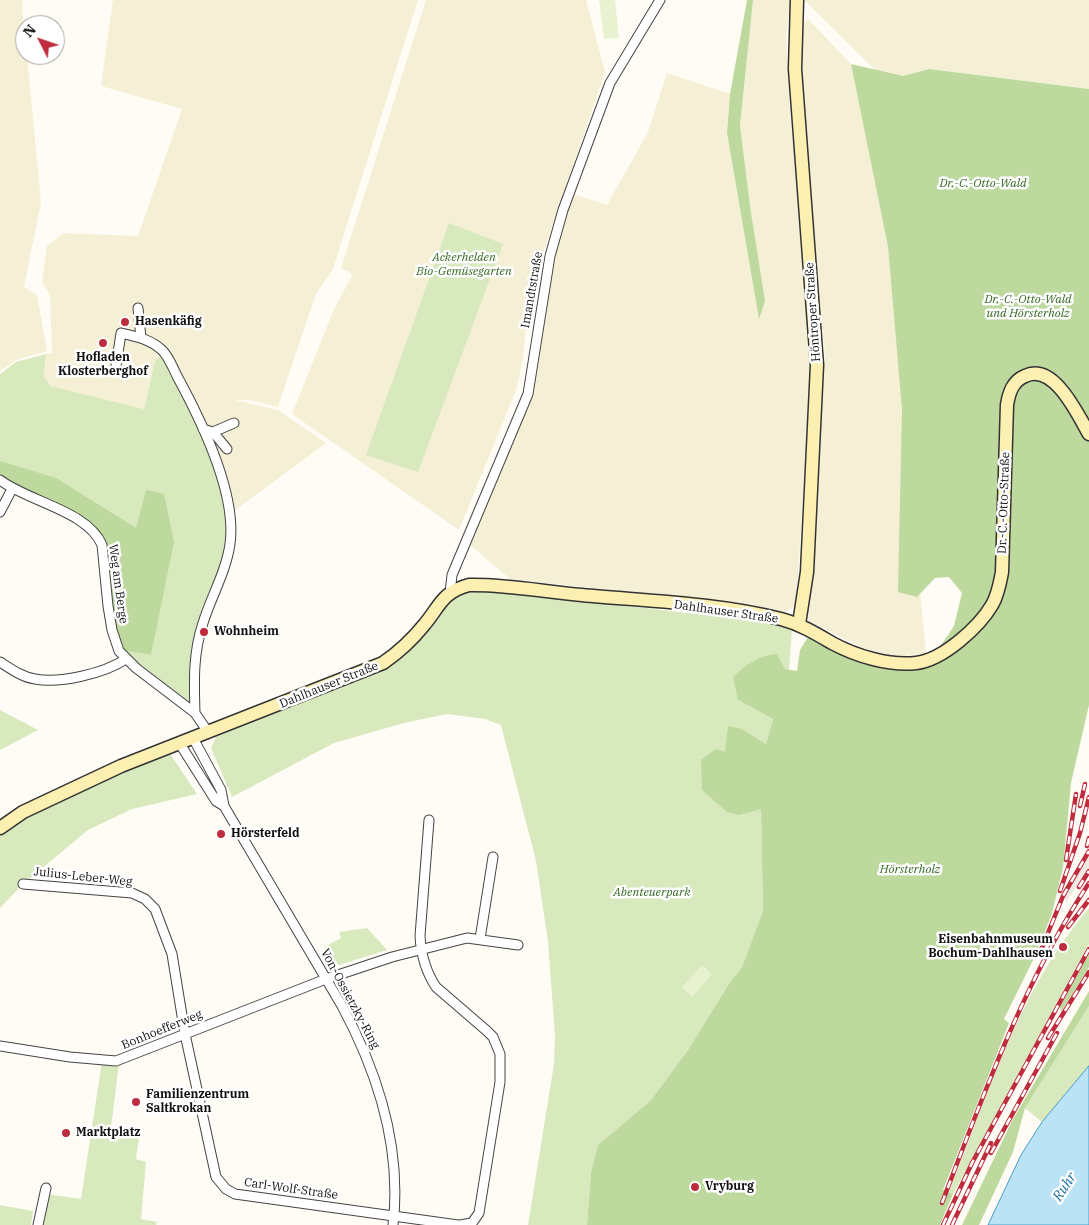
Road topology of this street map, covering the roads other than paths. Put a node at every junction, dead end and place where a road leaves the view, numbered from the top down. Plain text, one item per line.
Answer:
1 (660, 0) edge
2 (797, 0) edge
3 (138, 308) dead end
4 (141, 338) junction
5 (116, 366) dead end
6 (234, 423) dead end
7 (203, 429) junction
8 (214, 432) junction
9 (1089, 434) edge
10 (227, 449) dead end
11 (0, 480) edge
12 (12, 489) junction
13 (0, 512) edge
14 (450, 593) junction
15 (799, 624) junction
16 (126, 659) junction
17 (0, 662) edge
18 (195, 713) junction
19 (208, 732) junction
20 (193, 738) junction
21 (180, 744) junction
22 (224, 806) junction
23 (429, 820) dead end
24 (0, 828) edge
25 (492, 856) dead end
26 (23, 884) dead end
27 (480, 939) junction
28 (518, 945) dead end
29 (421, 949) junction
30 (326, 979) junction
31 (185, 1034) junction
32 (0, 1046) edge
33 (46, 1188) dead end
34 (394, 1220) edge
35 (38, 1225) edge
36 (459, 1225) edge

1 - 14 street, Imandtstraße
2 - 15 street, Höntroper Straße
3 - 4 street
4 - 5 street
4 - 7 street
6 - 8 street
7 - 8 street
7 - 18 street
8 - 10 street
9 - 15 street, Dr.-C.-Otto-Straße
11 - 12 street, Weg am Berge
12 - 13 street
12 - 16 street, Weg am Berge
14 - 15 street, Dahlhauser Straße
14 - 19 street, Dahlhauser Straße
16 - 17 street
16 - 18 street, Weg am Berge
18 - 19 street, Weg am Berge
19 - 20 street, Dahlhauser Straße
20 - 21 street, Dahlhauser Straße
20 - 22 street, Von-Ossietzky-Ring
21 - 22 street, Von-Ossietzky-Ring
21 - 24 street, Dahlhauser Straße
22 - 30 street, Von-Ossietzky-Ring
23 - 29 street
25 - 27 street
26 - 31 street, Julius-Leber-Weg
27 - 28 street, Bonhoefferweg
27 - 29 street, Bonhoefferweg
29 - 30 street, Bonhoefferweg
29 - 36 street
30 - 31 street, Bonhoefferweg
30 - 34 street, Von-Ossietzky-Ring
31 - 32 street, Bonhoefferweg
31 - 34 street, Carl-Wolf-Straße
33 - 35 street
34 - 36 street, Carl-Wolf-Straße

